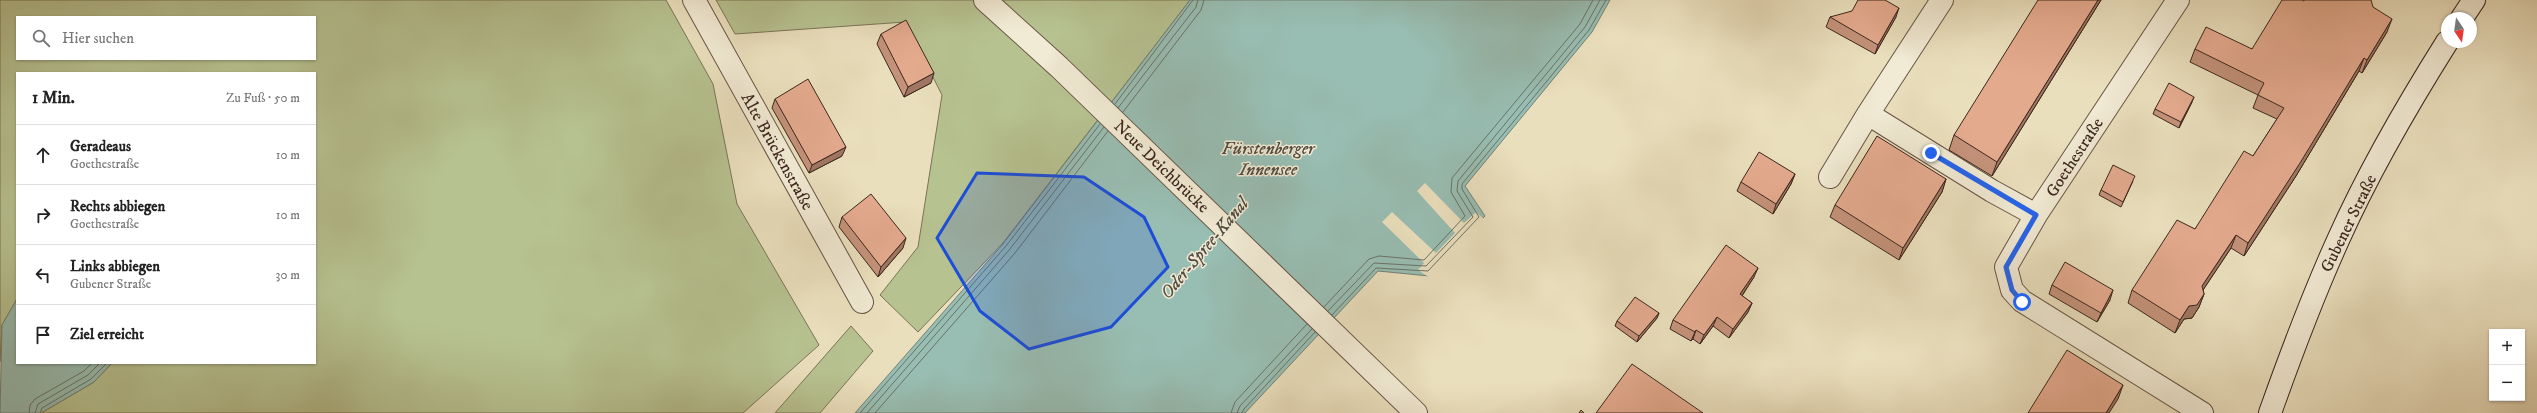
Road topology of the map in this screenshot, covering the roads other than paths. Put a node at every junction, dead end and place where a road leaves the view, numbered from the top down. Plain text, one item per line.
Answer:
1 (694, 0) edge
2 (985, 0) edge
3 (1942, 0) edge
4 (2178, 0) edge
5 (2474, 0) edge
6 (2466, 12) edge
7 (2444, 48) edge
8 (1868, 114) junction
9 (1830, 177) dead end
10 (2036, 215) junction
11 (862, 302) dead end
12 (1416, 413) edge
13 (2202, 413) edge
14 (2270, 413) edge

1 - 11 street, Alte Brückenstraße
2 - 12 street, Neue Deichbrücke
3 - 8 street
4 - 10 street, Goethestraße
5 - 6 street
7 - 14 street, Gubener Straße
8 - 9 street
8 - 10 street
10 - 13 street, Goethestraße

